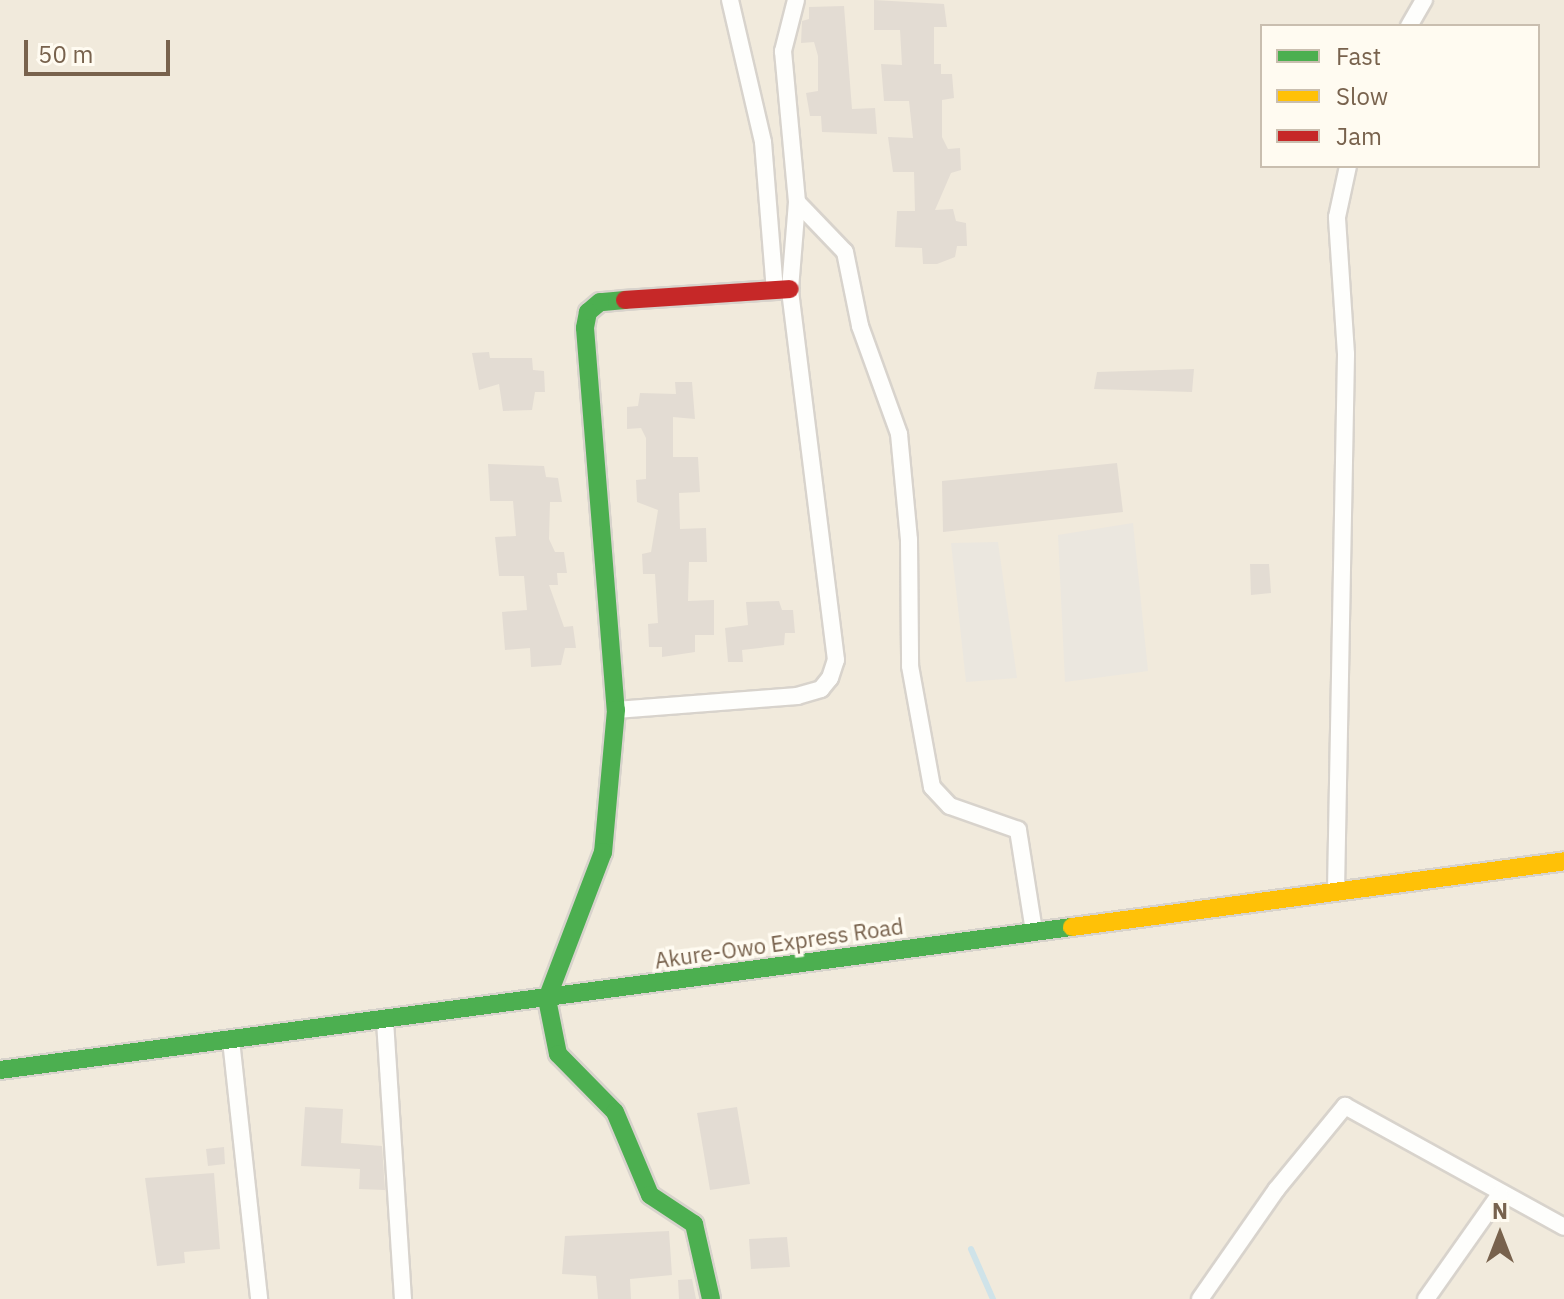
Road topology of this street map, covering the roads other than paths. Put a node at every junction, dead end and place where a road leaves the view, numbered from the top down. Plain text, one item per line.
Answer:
1 (730, 0) edge
2 (796, 0) edge
3 (1424, 0) edge
4 (1410, 24) edge
5 (1348, 168) edge
6 (797, 202) junction
7 (782, 289) junction
8 (616, 710) junction
9 (1564, 861) edge
10 (1336, 890) junction
11 (1034, 931) junction
12 (547, 999) junction
13 (385, 1021) junction
14 (231, 1040) junction
15 (0, 1070) edge
16 (1500, 1194) junction
17 (1564, 1227) edge
18 (259, 1299) edge
19 (403, 1299) edge
20 (711, 1299) edge
21 (1200, 1299) edge
22 (1426, 1299) edge

1 - 7 street
2 - 6 street
3 - 4 street
5 - 10 street
6 - 7 street
6 - 11 street
7 - 8 main road
7 - 8 street
8 - 12 main road
9 - 10 main road, Akure-Owo Express Road
10 - 11 main road, Akure-Owo Express Road
11 - 12 main road, Akure-Owo Express Road
12 - 13 main road, Akure-Owo Express Road
12 - 20 main road
13 - 14 main road, Akure-Owo Express Road
13 - 19 street
14 - 15 main road, Akure-Owo Express Road
14 - 18 street
16 - 17 street
16 - 21 street
16 - 22 street

